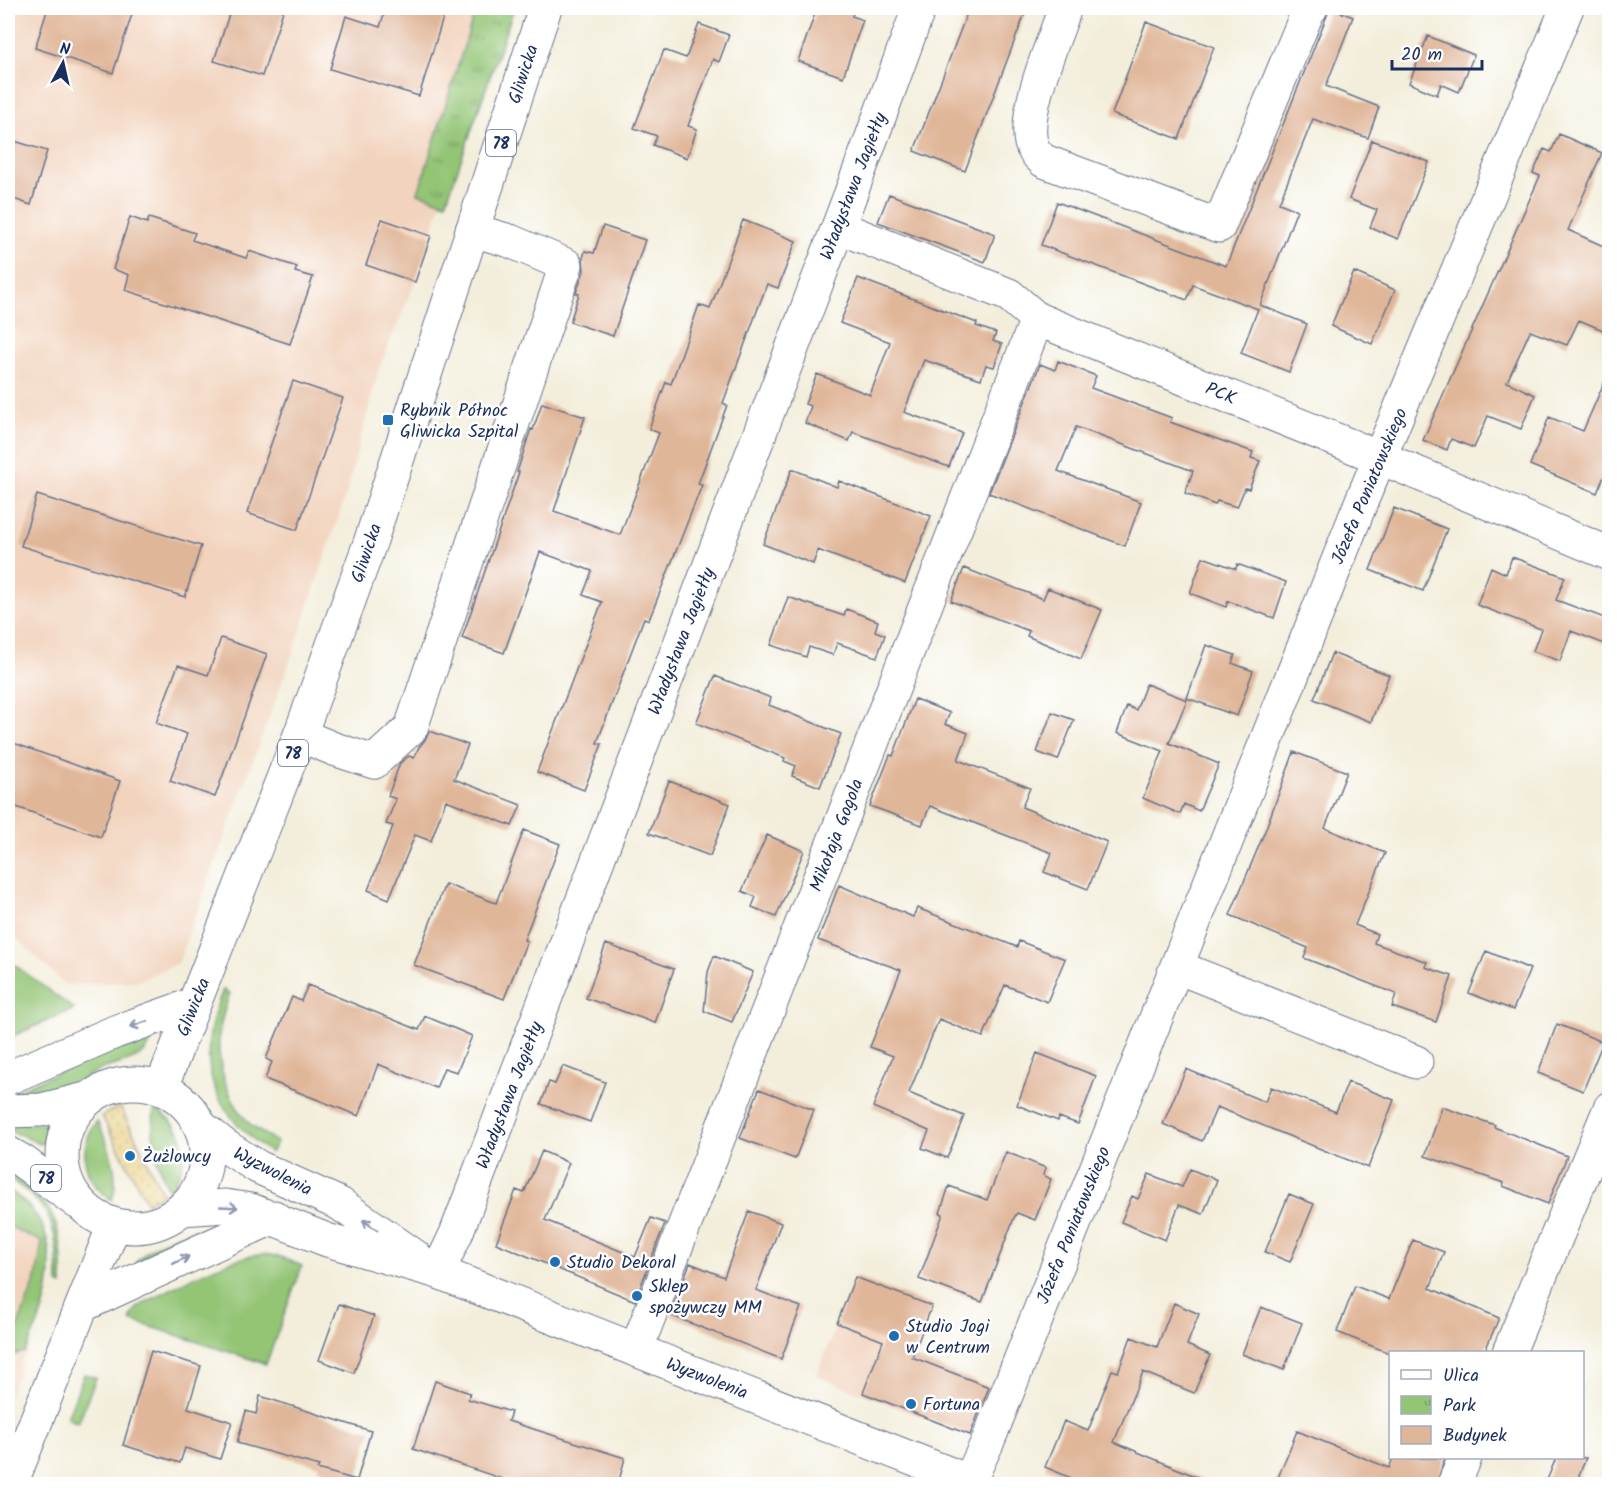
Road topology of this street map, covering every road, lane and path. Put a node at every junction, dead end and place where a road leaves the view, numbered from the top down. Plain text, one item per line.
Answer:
1 (545, 8) edge
2 (919, 8) edge
3 (1065, 8) edge
4 (1311, 8) edge
5 (1567, 8) edge
6 (838, 227) junction
7 (472, 230) junction
8 (1036, 319) junction
9 (1381, 458) junction
10 (1610, 554) edge
11 (300, 735) junction
12 (1177, 967) junction
13 (194, 1004) junction
14 (1416, 1062) dead end
15 (8, 1078) edge
16 (161, 1089) junction
17 (90, 1098) junction
18 (8, 1112) edge
19 (1607, 1124) edge
20 (200, 1126) junction
21 (8, 1153) edge
22 (82, 1206) junction
23 (182, 1209) junction
24 (274, 1217) junction
25 (114, 1225) junction
26 (438, 1272) junction
27 (83, 1305) junction
28 (636, 1350) junction
29 (1510, 1351) edge
30 (1465, 1459) edge
31 (972, 1483) edge
32 (11, 1485) edge
33 (1454, 1485) edge

1 - 7 street, Gliwicka / 78
2 - 6 street, Władysława Jagiełły
3 - 4 street
5 - 9 street, Józefa Poniatowskiego
6 - 8 street, PCK
6 - 26 street, Władysława Jagiełły
7 - 11 street, Gliwicka / 78
7 - 11 street
8 - 9 street, PCK
8 - 28 street, Mikołaja Gogola
9 - 10 street, PCK
9 - 12 street, Józefa Poniatowskiego
11 - 13 street, Gliwicka / 78
12 - 14 street
12 - 31 street, Józefa Poniatowskiego
13 -> 15 street
13 - 16 street, Gliwicka / 78
16 - 17 street, 78
16 - 20 street, 78
17 - 18 street, 78
17 - 22 street, 78
19 - 29 street
20 - 23 street, 78
26 -> 20 street, Wyzwolenia
21 - 22 street, 78
22 - 25 street, 78
23 -> 24 street, Wyzwolenia
23 - 25 street, 78
24 - 26 street, Wyzwolenia
27 -> 24 street
25 - 27 street
26 - 28 street, Wyzwolenia
27 - 32 street
28 - 31 street, Wyzwolenia
30 - 33 street

